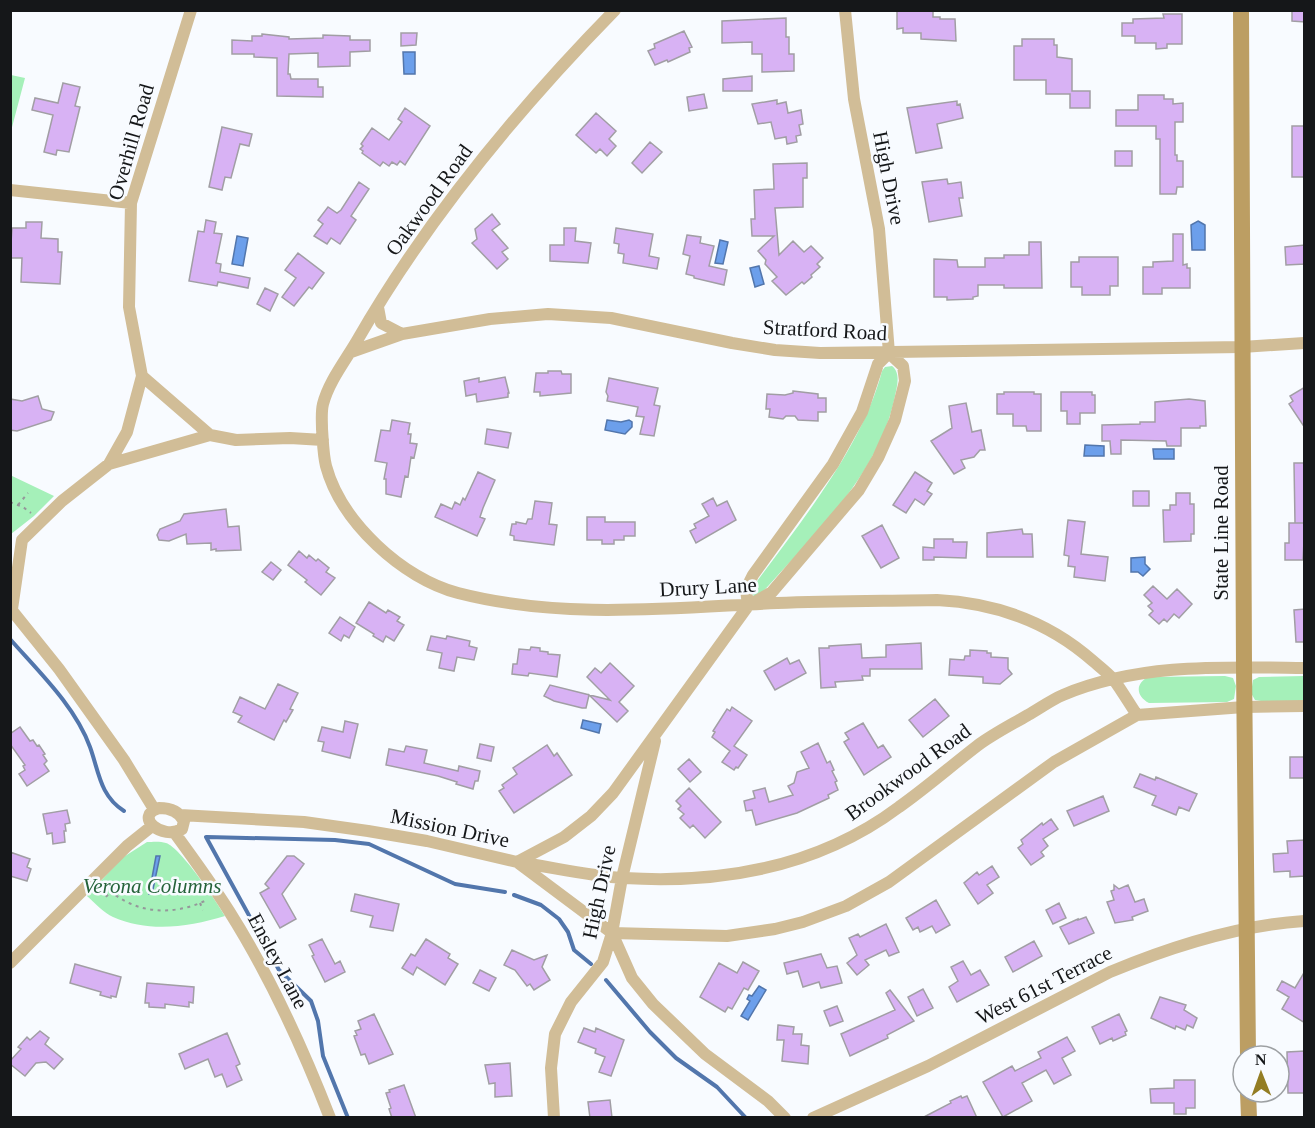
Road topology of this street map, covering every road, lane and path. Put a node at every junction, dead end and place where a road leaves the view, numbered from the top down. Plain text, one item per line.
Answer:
1 (191, 10) edge
2 (615, 10) edge
3 (845, 10) edge
4 (1241, 10) edge
5 (10, 190) edge
6 (131, 203) junction
7 (378, 306) junction
8 (402, 334) junction
9 (1305, 343) edge
10 (1242, 347) junction
11 (351, 352) junction
12 (889, 353) junction
13 (142, 376) junction
14 (210, 435) junction
15 (323, 440) junction
16 (109, 464) junction
17 (28, 493) dead end
18 (10, 502) edge
19 (18, 505) junction
20 (34, 516) dead end
21 (16, 542) edge
22 (748, 606) junction
23 (11, 608) edge
24 (1244, 667) junction
25 (1305, 668) edge
26 (1113, 679) junction
27 (1305, 706) edge
28 (1244, 707) junction
29 (1137, 715) junction
30 (657, 734) junction
31 (154, 809) junction
32 (180, 815) junction
33 (152, 826) junction
34 (174, 832) junction
35 (517, 862) junction
36 (622, 878) junction
37 (100, 882) dead end
38 (110, 892) junction
39 (106, 897) dead end
40 (213, 897) dead end
41 (200, 903) junction
42 (144, 910) junction
43 (203, 910) dead end
44 (143, 915) dead end
45 (1305, 921) edge
46 (1246, 930) junction
47 (612, 933) junction
48 (10, 963) edge
49 (1248, 1044) edge
50 (330, 1118) edge
51 (554, 1118) edge
52 (785, 1118) edge
53 (813, 1118) edge

1 - 6 street, Overhill Road
2 - 7 street, Oakwood Road
3 - 12 street, High Drive
4 - 10 main road, State Line Road
5 - 6 street
6 - 13 street, Overhill Road
7 - 8 street
7 - 11 street, Oakwood Road
8 - 11 street, Stratford Road
8 - 12 street, Stratford Road
9 - 10 street, Stratford Road
10 - 12 street, Stratford Road
10 - 24 main road, State Line Road
11 - 15 street, Oakwood Road
12 - 22 street, High Drive
12 - 22 street, High Drive
13 - 14 street
13 - 16 street
14 - 15 street
14 - 16 street
15 - 22 street, Drury Lane
16 - 21 street
17 - 19 path
18 - 19 path
19 - 20 path
21 - 23 street
22 - 26 street, Drury Lane
22 - 30 street, High Drive
23 - 31 street
24 - 25 street, Brookwood Road
24 - 26 street, Brookwood Road
24 - 28 main road, State Line Road
26 - 29 street, Drury Lane
26 - 36 street, Brookwood Road
27 - 28 street
28 - 29 street
28 - 46 main road, State Line Road
29 - 47 street
30 - 35 street, High Drive
30 - 36 street, High Drive
31 - 32 street
31 - 33 street
32 - 34 street
32 - 35 street, Mission Drive
33 - 34 street
33 - 48 street
34 - 50 street, Ensley Lane
35 - 36 street, Brookwood Road
35 - 47 street, Mission Drive
36 - 47 street, High Drive
37 - 38 path
38 - 39 path
38 - 42 path
40 - 41 path
41 - 42 path
41 - 43 path
42 - 44 path
45 - 46 street, West 61st Terrace
46 - 49 main road, State Line Road
46 - 53 street, West 61st Terrace
47 - 51 street, High Drive
47 - 52 street, Mission Drive

